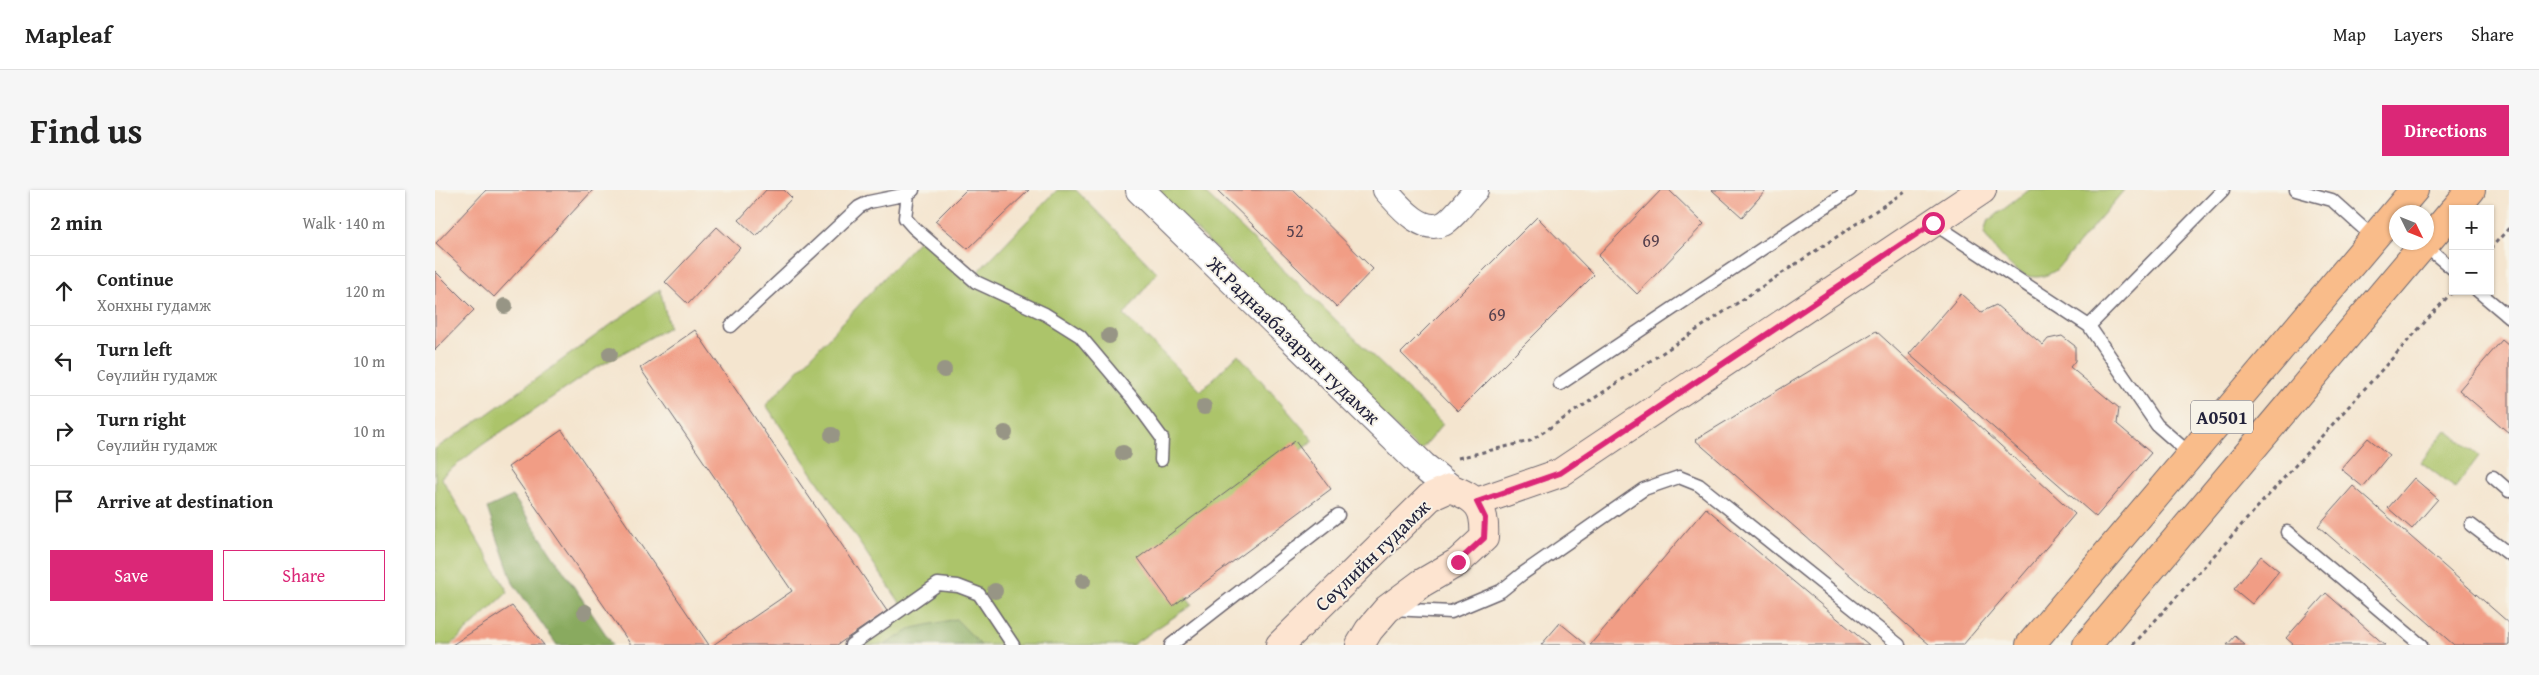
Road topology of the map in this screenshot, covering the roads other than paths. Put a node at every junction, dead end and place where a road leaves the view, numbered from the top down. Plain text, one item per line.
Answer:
1 (1140, 190) edge
2 (1385, 190) edge
3 (1477, 190) edge
4 (1850, 190) edge
5 (1982, 190) edge
6 (2223, 190) edge
7 (2296, 190) edge
8 (2414, 190) edge
9 (2471, 190) edge
10 (910, 192) edge
11 (2458, 205) edge
12 (2449, 216) edge
13 (1933, 223) junction
14 (2434, 234) edge
15 (2374, 238) junction
16 (2420, 250) edge
17 (2433, 250) edge
18 (2449, 266) edge
19 (2483, 295) edge
20 (2509, 317) edge
21 (731, 326) dead end
22 (2089, 326) junction
23 (1560, 384) dead end
24 (2190, 454) junction
25 (1161, 460) dead end
26 (2493, 477) dead end
27 (1450, 488) junction
28 (2509, 491) edge
29 (1477, 502) junction
30 (1338, 515) dead end
31 (2471, 525) dead end
32 (2287, 532) dead end
33 (2509, 554) edge
34 (1387, 609) junction
35 (2089, 644) edge
36 (851, 645) edge
37 (1013, 645) edge
38 (1171, 645) edge
39 (1280, 645) edge
40 (1360, 645) edge
41 (1899, 645) edge
42 (2030, 645) edge
43 (2421, 645) edge

1 - 27 street, Ж.Раднаабазарын гудамж
2 - 3 street
4 - 23 lane
5 - 13 main road
6 - 22 lane
7 - 15 lane
8 - 15 highway, A0501
9 - 11 highway, A0501
10 - 21 lane
10 - 25 lane
12 - 14 highway, A0501
13 - 22 lane
13 - 29 main road
15 - 24 highway, A0501
16 - 35 highway, A0501
17 - 18 lane
19 - 20 lane
22 - 24 lane
24 - 42 highway, A0501
26 - 28 lane
27 - 29 main road, Сөүлийн гудамж
27 - 39 main road, Сөүлийн гудамж
29 - 34 main road
30 - 38 lane
31 - 33 lane
32 - 43 lane
34 - 40 main road
34 - 41 lane
36 - 37 lane

